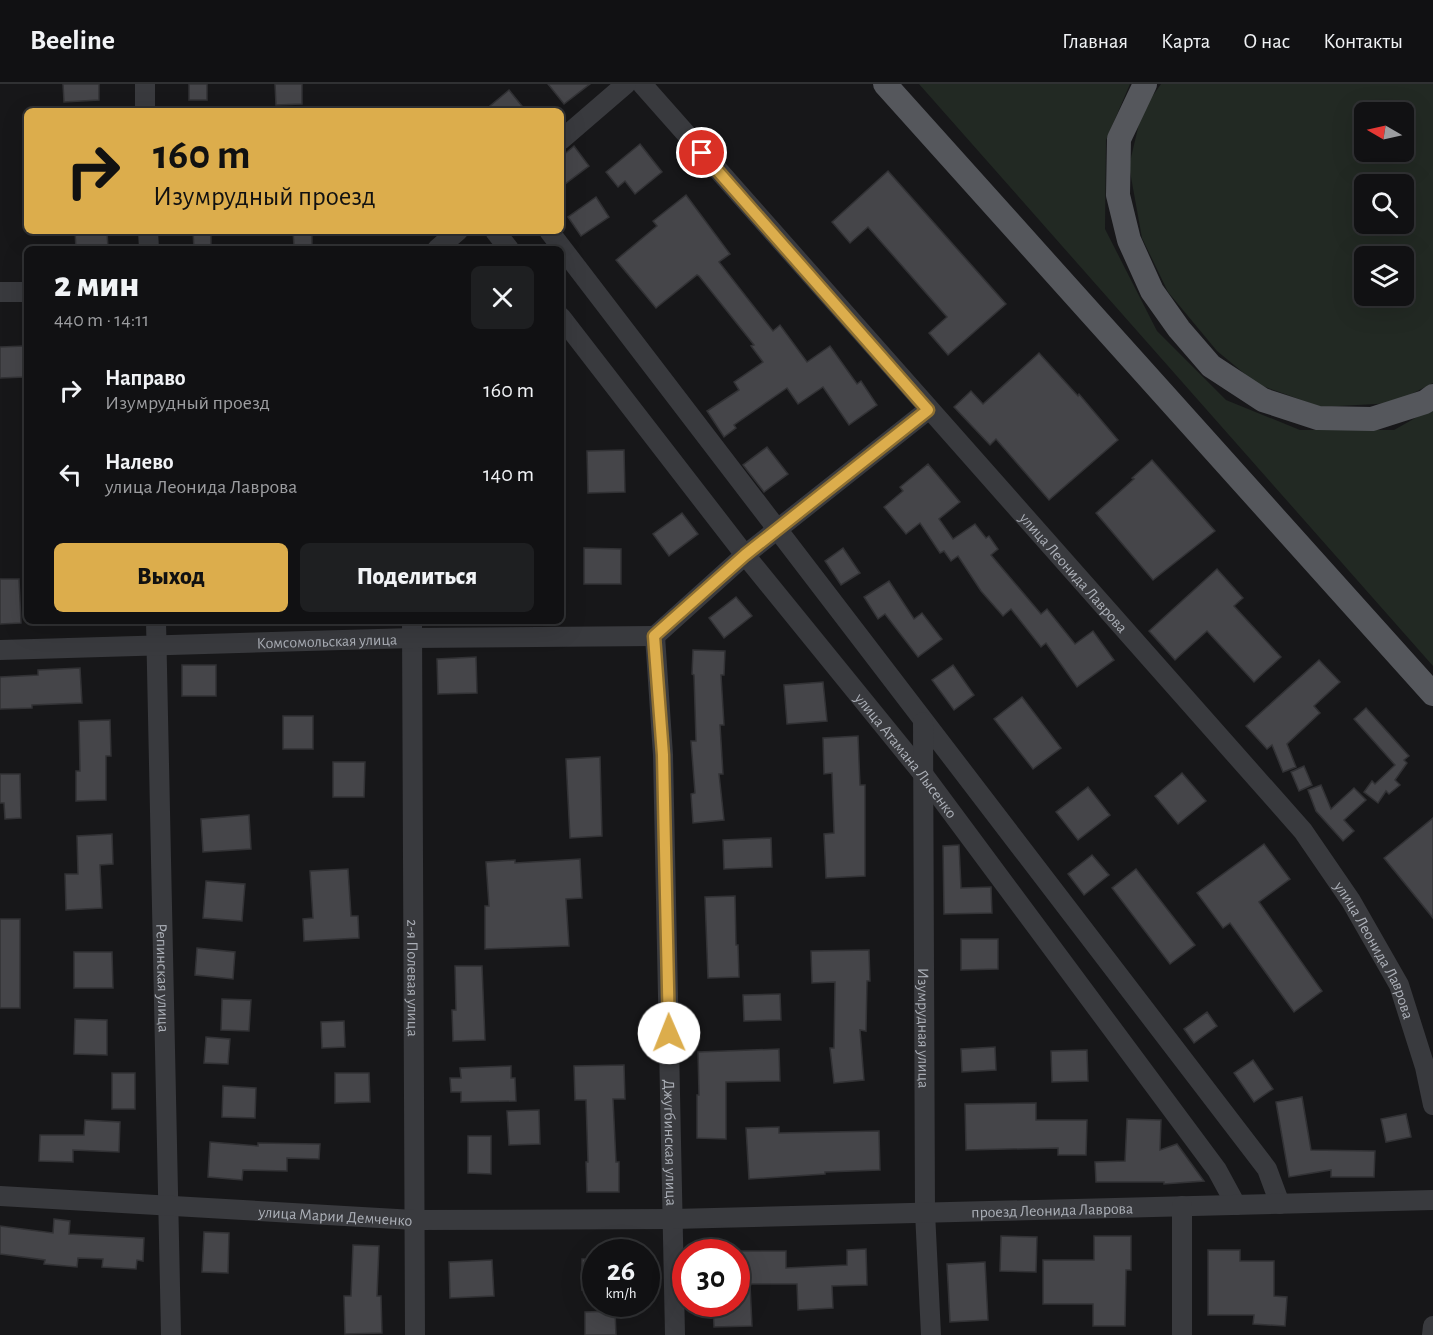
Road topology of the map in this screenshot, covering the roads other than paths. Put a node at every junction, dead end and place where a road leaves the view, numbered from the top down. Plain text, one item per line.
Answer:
1 (144, 84) edge
2 (626, 84) edge
3 (642, 84) edge
4 (885, 84) edge
5 (1145, 84) edge
6 (145, 108) edge
7 (564, 137) edge
8 (454, 234) edge
9 (497, 234) edge
10 (551, 234) edge
11 (440, 246) edge
12 (507, 246) edge
13 (560, 246) edge
14 (564, 251) edge
15 (0, 292) edge
16 (24, 292) edge
17 (564, 320) edge
18 (1433, 396) edge
19 (928, 410) junction
20 (776, 530) junction
21 (745, 555) junction
22 (156, 624) edge
23 (412, 630) edge
24 (654, 636) junction
25 (156, 644) junction
26 (0, 650) edge
27 (1433, 694) edge
28 (923, 722) junction
29 (923, 774) junction
30 (1433, 1105) edge
31 (0, 1196) edge
32 (1433, 1200) edge
33 (1280, 1204) junction
34 (168, 1205) junction
35 (1236, 1205) junction
36 (1182, 1206) junction
37 (925, 1212) junction
38 (673, 1219) junction
39 (414, 1220) junction
40 (1433, 1326) edge
41 (171, 1335) edge
42 (415, 1335) edge
43 (675, 1335) edge
44 (931, 1335) edge
45 (1182, 1335) edge
46 (1432, 1335) edge

1 - 6 street
2 - 7 street
3 - 19 street, улица Леонида Лаврова
4 - 27 main road
5 - 18 main road
8 - 11 street
9 - 12 street
10 - 13 street
14 - 20 street
15 - 16 street
17 - 21 street, улица Атамана Лысенко
19 - 20 street
19 - 30 street, улица Леонида Лаврова
20 - 21 street
20 - 28 street
21 - 24 street
21 - 29 street, улица Атамана Лысенко
22 - 25 street, Репинская улица
23 - 24 street, Комсомольская улица
23 - 25 street, Комсомольская улица
23 - 39 street, 2-я Полевая улица
24 - 38 street, Джугбинская улица
25 - 26 street, Комсомольская улица
25 - 34 street, Репинская улица
28 - 29 street, Изумрудная улица
28 - 33 street
29 - 35 street, улица Атамана Лысенко
29 - 37 street, Изумрудная улица
31 - 34 street, улица Марии Демченко
32 - 33 street, проезд Леонида Лаврова
33 - 35 street, проезд Леонида Лаврова
34 - 39 street, улица Марии Демченко
34 - 41 street, Репинская улица
35 - 36 street, проезд Леонида Лаврова
36 - 37 street, проезд Леонида Лаврова
36 - 45 street
37 - 38 street, проезд Леонида Лаврова
37 - 44 street, Изумрудная улица
38 - 39 street, улица Марии Демченко
38 - 43 street, Джугбинская улица
39 - 42 street, 2-я Полевая улица
40 - 46 street

